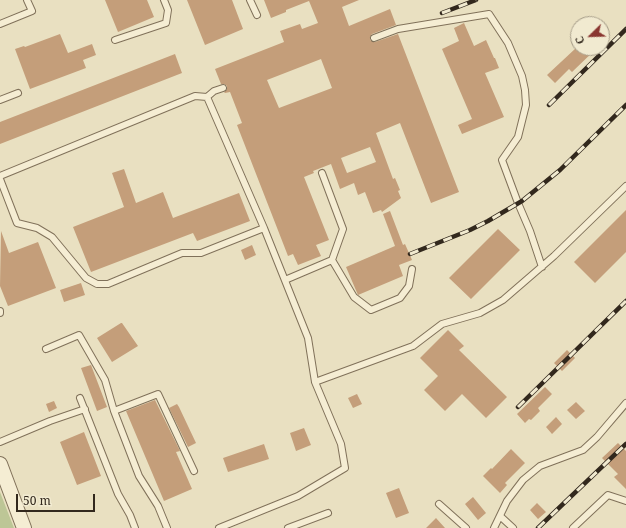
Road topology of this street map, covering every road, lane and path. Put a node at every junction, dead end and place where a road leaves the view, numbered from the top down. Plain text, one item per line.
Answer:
1 (27, 0) edge
2 (164, 0) edge
3 (250, 0) edge
4 (257, 15) dead end
5 (0, 24) edge
6 (374, 38) dead end
7 (115, 40) dead end
8 (222, 88) dead end
9 (18, 93) dead end
10 (207, 97) junction
11 (0, 100) edge
12 (322, 173) dead end
13 (0, 177) edge
14 (626, 186) edge
15 (264, 228) junction
16 (332, 260) junction
17 (542, 267) junction
18 (412, 269) dead end
19 (285, 280) junction
20 (46, 349) dead end
21 (315, 382) junction
22 (80, 398) dead end
23 (626, 403) edge
24 (85, 409) junction
25 (114, 411) junction
26 (0, 442) edge
27 (0, 464) edge
28 (194, 471) dead end
29 (626, 501) edge
30 (439, 504) dead end
31 (328, 513) dead end
32 (500, 516) junction
33 (24, 528) edge
34 (134, 528) edge
35 (167, 528) edge
36 (220, 528) edge
37 (288, 528) edge
38 (466, 528) edge
39 (494, 528) edge
40 (513, 528) edge
41 (572, 528) edge

1 - 5 lane
2 - 7 lane
3 - 4 lane
6 - 17 lane
8 - 10 lane
9 - 11 lane
10 - 13 lane
10 - 15 lane
12 - 16 lane
13 - 15 lane
14 - 17 lane
15 - 19 lane
16 - 18 lane
16 - 19 lane
17 - 21 lane
19 - 21 lane
20 - 25 lane
21 - 36 lane
22 - 24 lane
23 - 32 lane
24 - 26 lane
24 - 34 lane
25 - 28 lane
25 - 35 lane
27 - 33 street
29 - 41 lane
30 - 38 lane
31 - 37 lane
32 - 39 lane
32 - 40 lane

